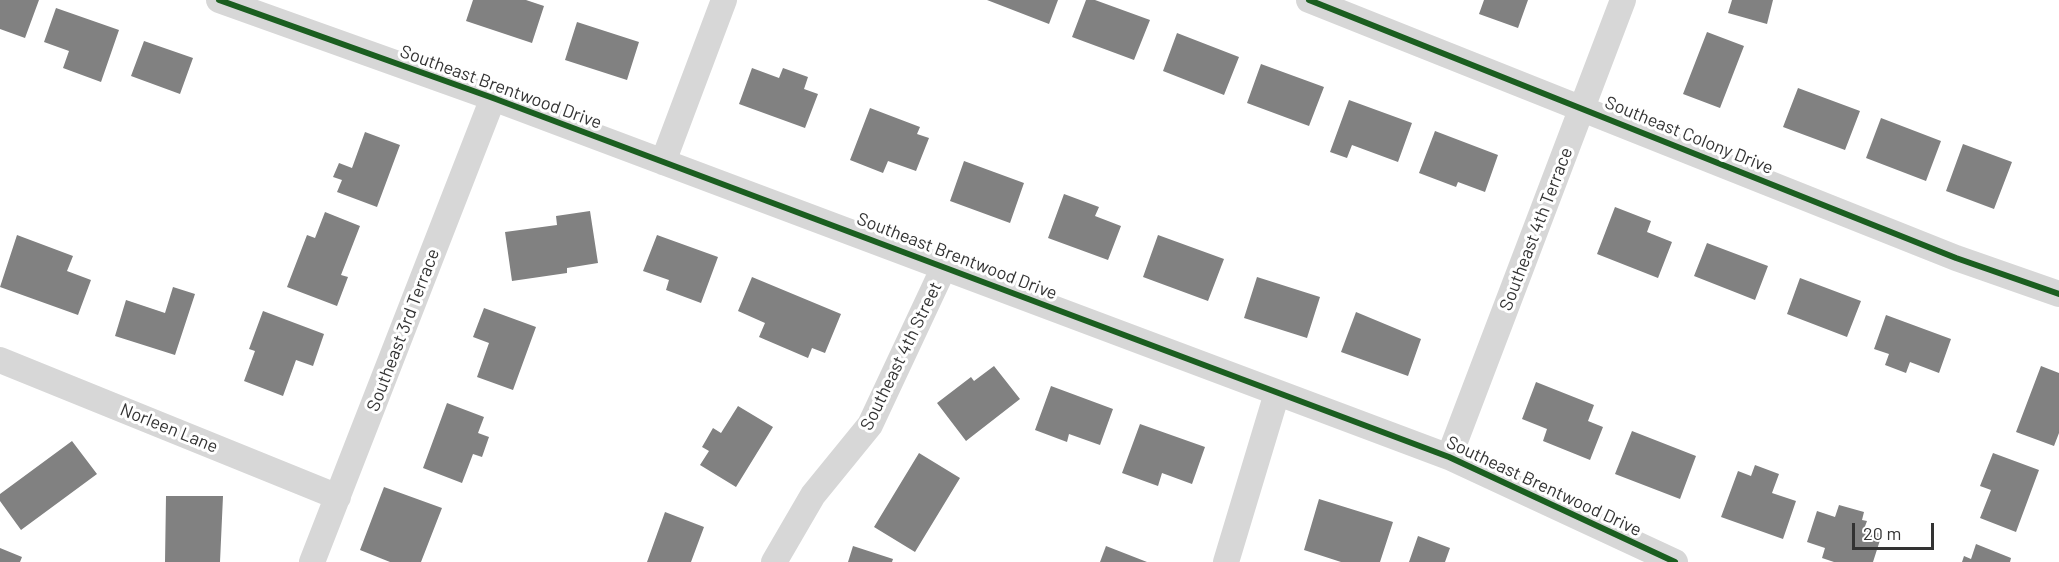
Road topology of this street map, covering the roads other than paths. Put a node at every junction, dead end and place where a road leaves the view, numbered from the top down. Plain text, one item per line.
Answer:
1 (219, 0) edge
2 (724, 0) edge
3 (1309, 0) edge
4 (1623, 0) edge
5 (493, 98) junction
6 (1583, 108) junction
7 (663, 162) junction
8 (944, 267) junction
9 (2059, 294) edge
10 (0, 360) edge
11 (1277, 393) junction
12 (1449, 457) junction
13 (338, 497) junction
14 (1665, 560) edge
15 (312, 562) edge
16 (774, 562) edge
17 (1226, 562) edge

1 - 5 street, Southeast Brentwood Drive
2 - 7 street
3 - 6 street, Southeast Colony Drive
4 - 6 street, Southeast 4th Terrace
5 - 7 street, Southeast Brentwood Drive
5 - 13 street, Southeast 3rd Terrace
6 - 9 street, Southeast Colony Drive
6 - 12 street, Southeast 4th Terrace
7 - 8 street, Southeast Brentwood Drive
8 - 11 street, Southeast Brentwood Drive
8 - 16 street, Southeast 4th Street
10 - 13 street, Norleen Lane
11 - 12 street, Southeast Brentwood Drive
11 - 17 street
12 - 14 street, Southeast Brentwood Drive
13 - 15 street, Southeast 3rd Terrace

